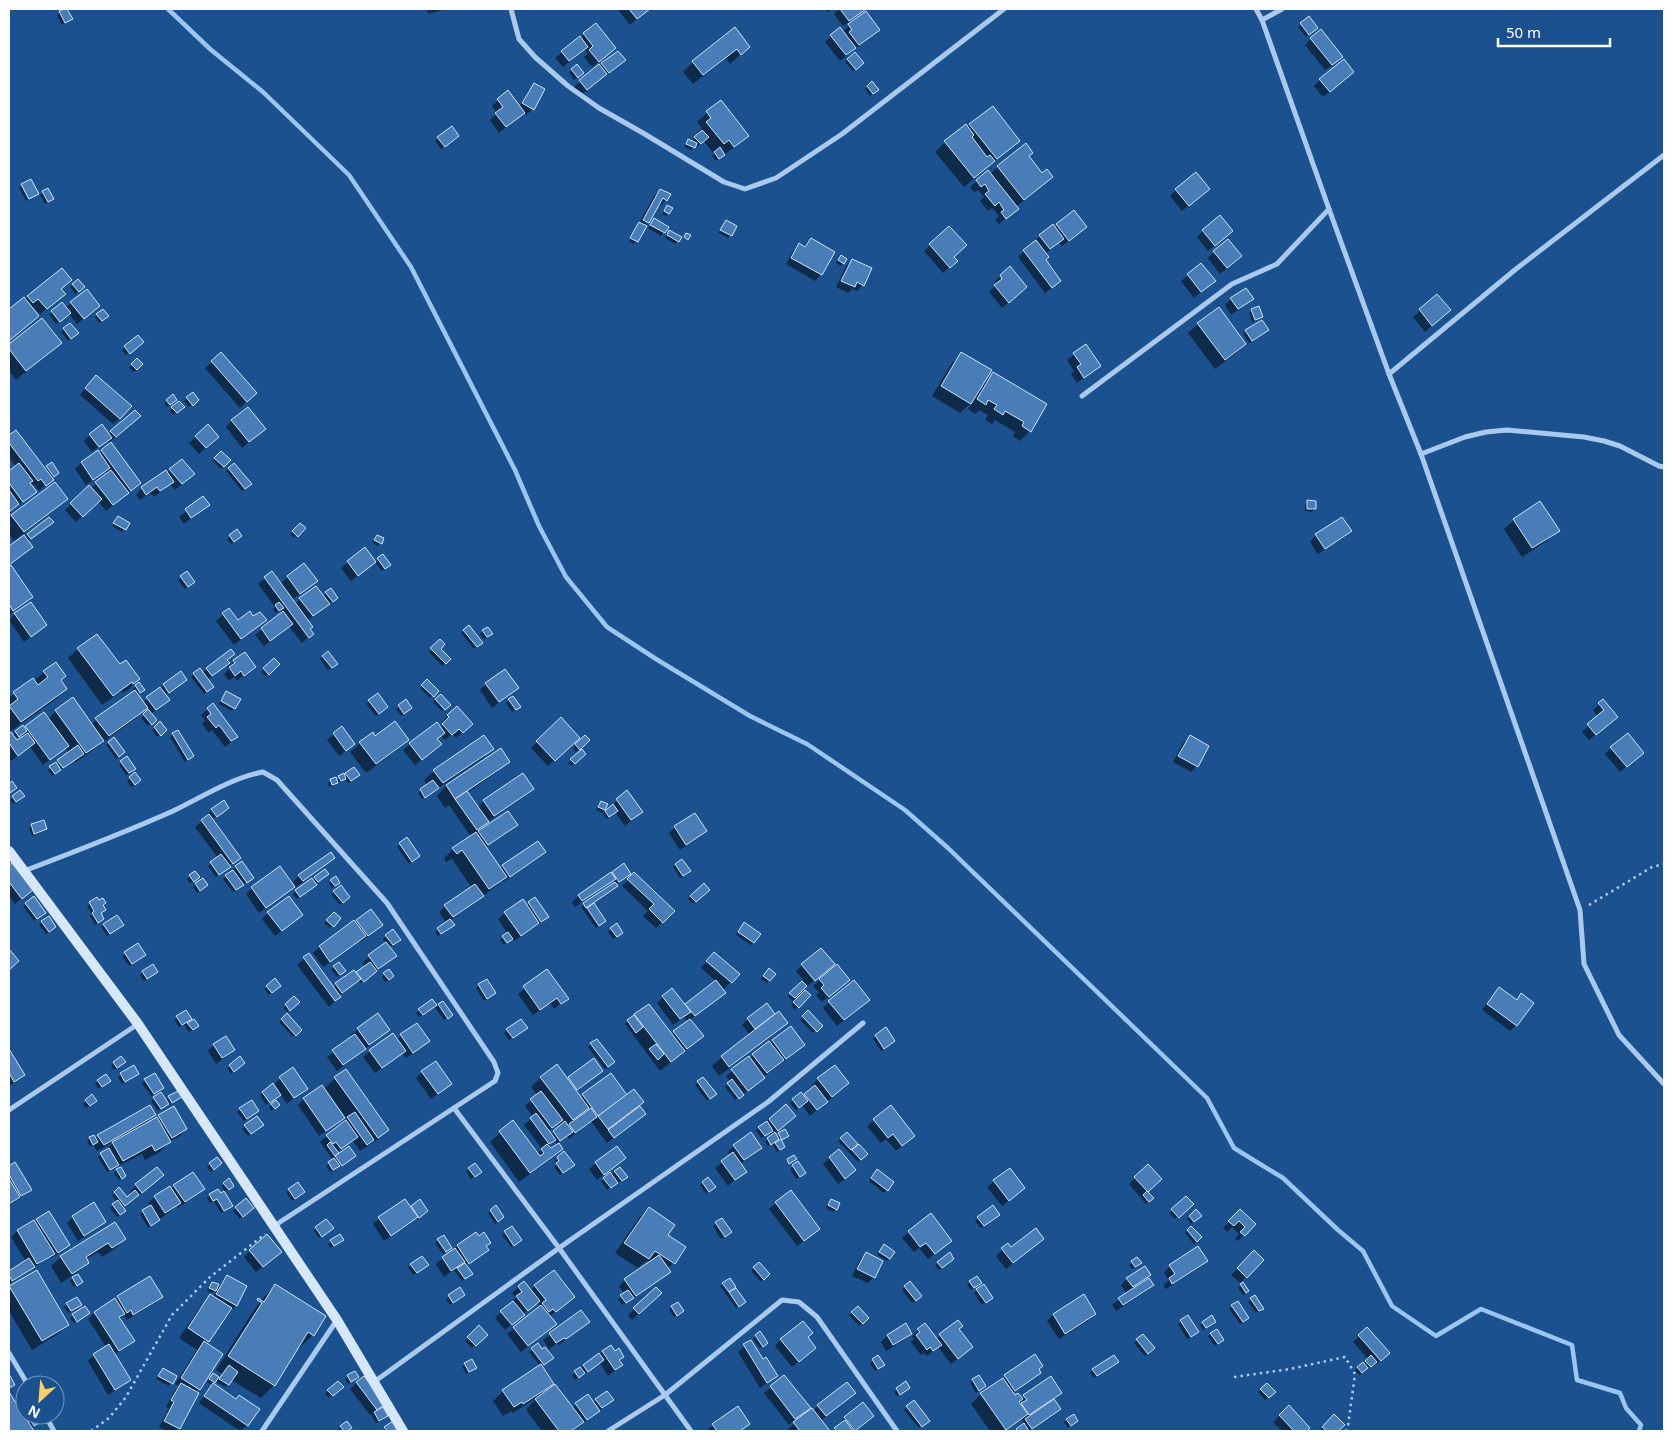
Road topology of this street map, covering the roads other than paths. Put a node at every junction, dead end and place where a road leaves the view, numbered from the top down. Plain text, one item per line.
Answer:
1 (512, 9) edge
2 (1004, 9) edge
3 (1256, 9) edge
4 (1282, 9) edge
5 (1262, 20) junction
6 (1664, 155) edge
7 (1329, 209) junction
8 (1389, 374) junction
9 (1082, 396) dead end
10 (1421, 454) junction
11 (1664, 467) edge
12 (9, 852) edge
13 (24, 871) junction
14 (864, 1023) dead end
15 (138, 1024) junction
16 (1664, 1084) edge
17 (454, 1108) junction
18 (9, 1110) edge
19 (274, 1226) junction
20 (559, 1248) junction
21 (337, 1320) junction
22 (9, 1353) edge
23 (22, 1375) edge
24 (374, 1382) junction
25 (665, 1395) junction
26 (262, 1431) edge
27 (403, 1431) edge
28 (608, 1431) edge
29 (691, 1431) edge
30 (897, 1431) edge

1 - 2 street
3 - 5 street
4 - 5 street
5 - 7 street
6 - 8 street
7 - 8 street
7 - 9 street
8 - 10 street
10 - 11 street
10 - 16 street
12 - 13 street
13 - 15 street
13 - 17 street
14 - 20 street
15 - 18 street
15 - 19 street
17 - 19 street
17 - 20 street
19 - 21 street
20 - 24 street
20 - 25 street
21 - 24 street
21 - 26 street
22 - 23 street
24 - 27 street
25 - 28 street
25 - 29 street
25 - 30 street

